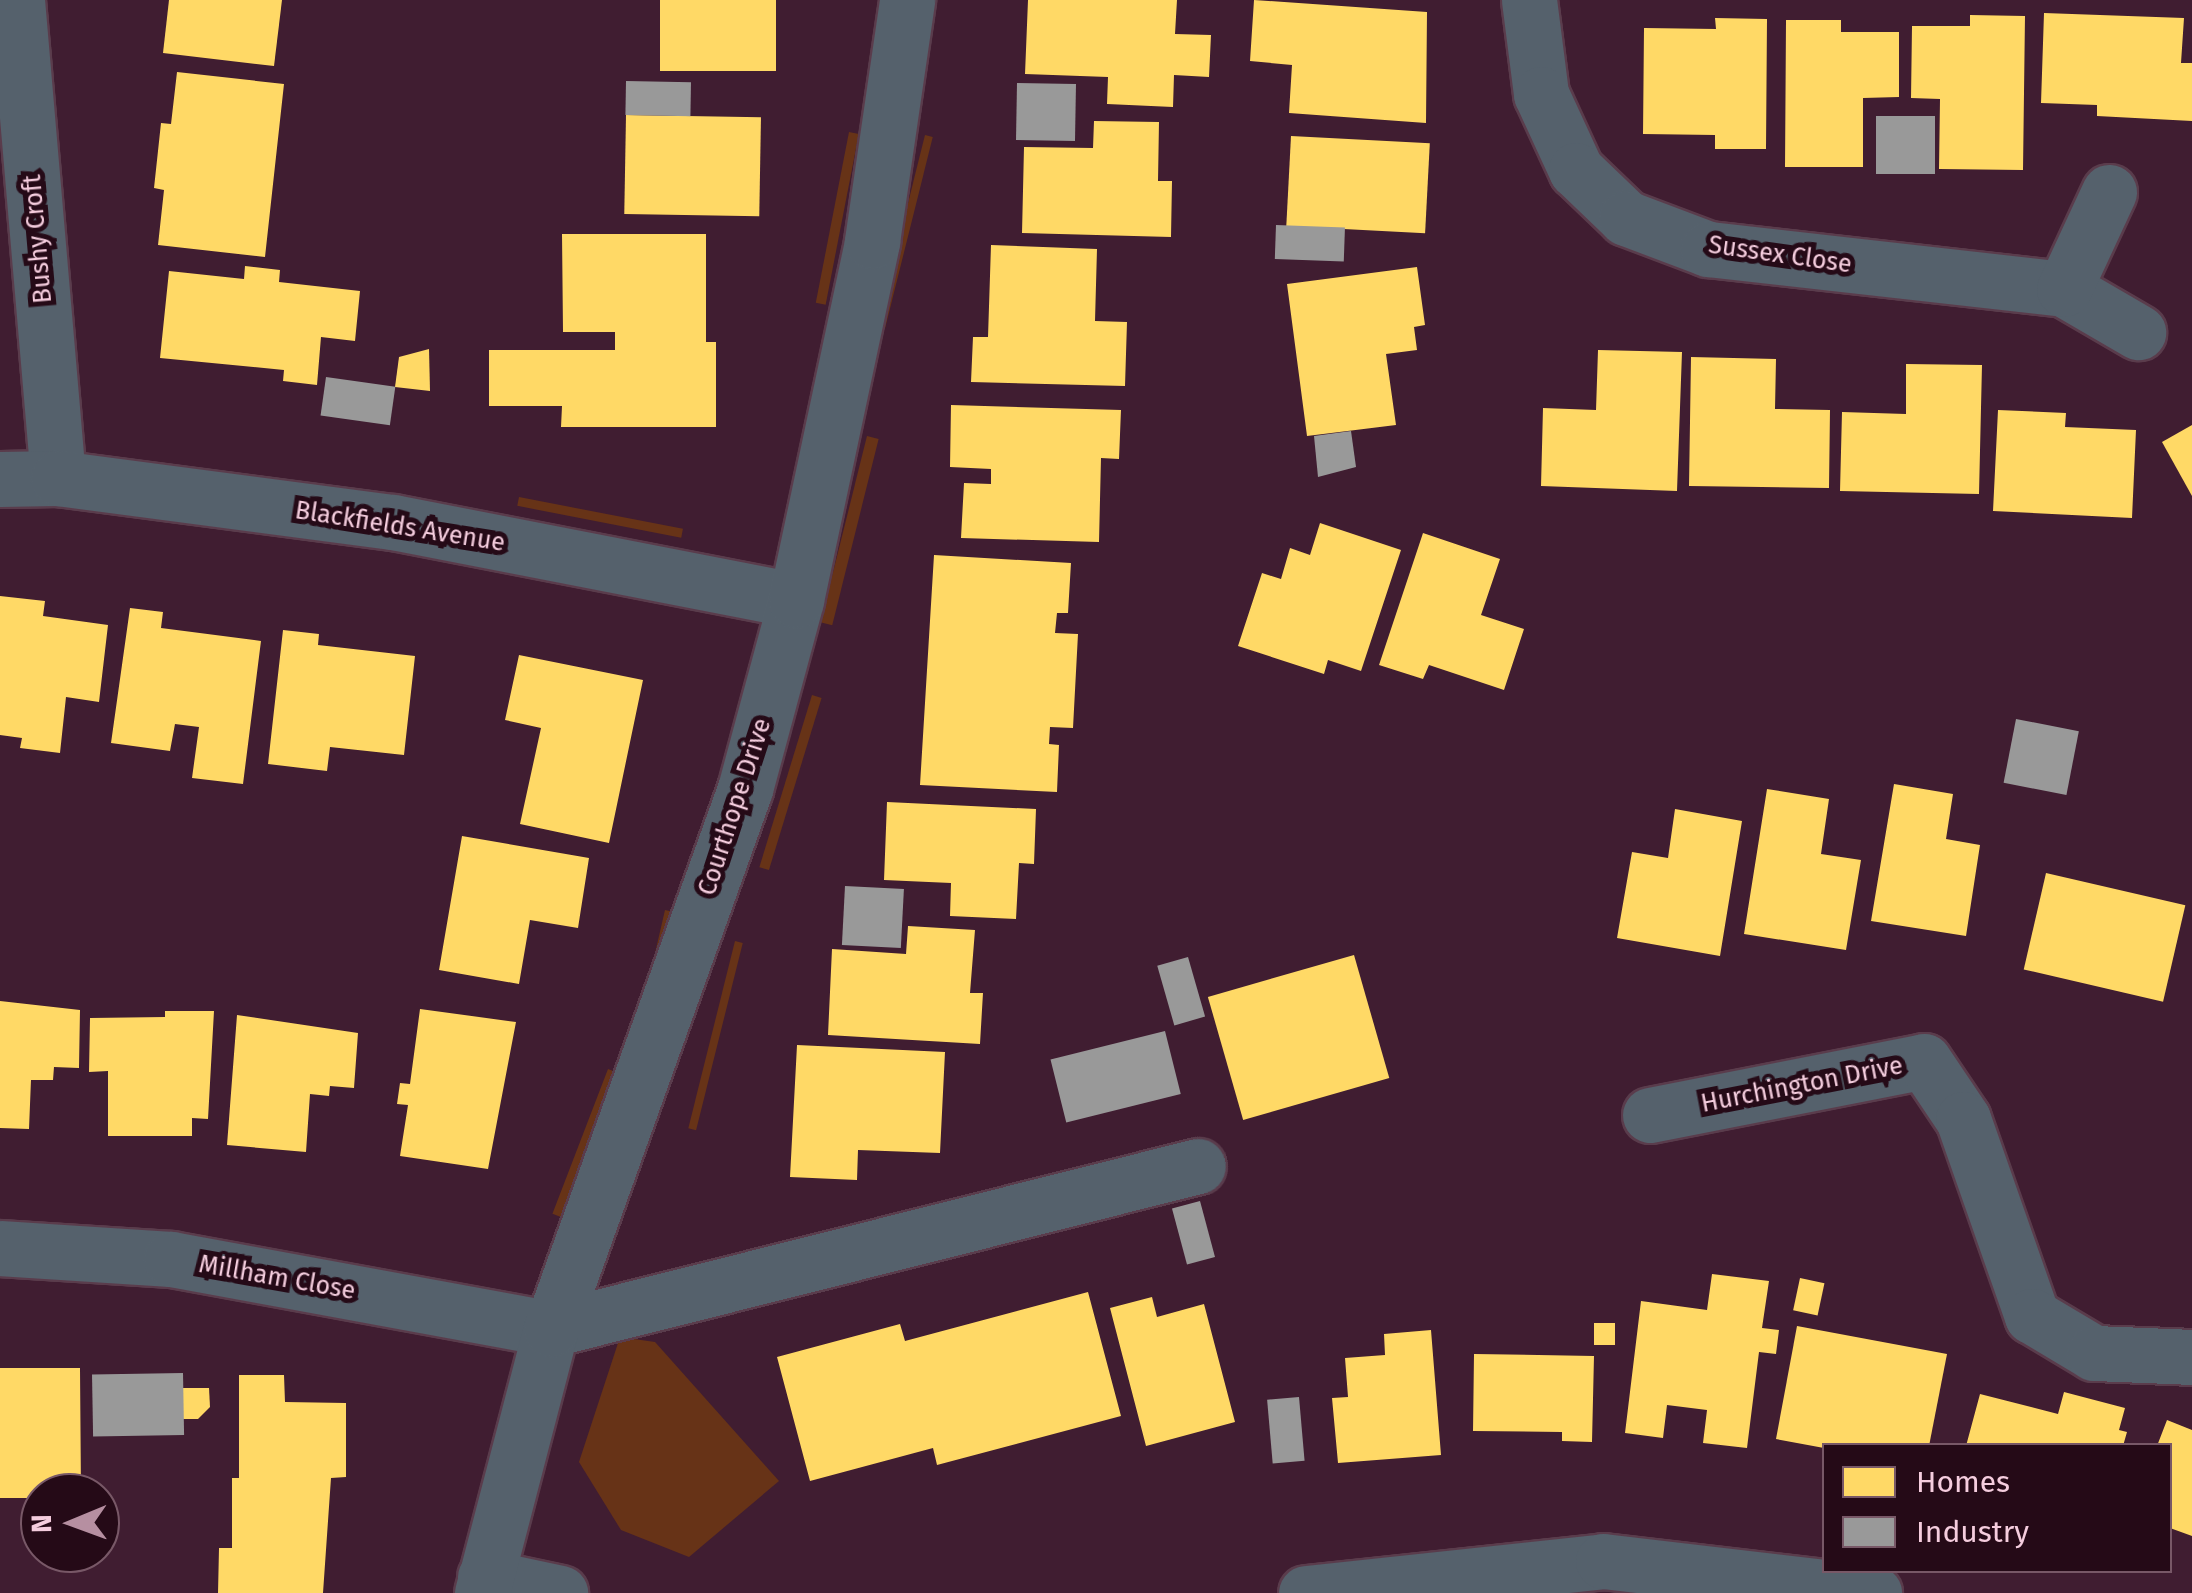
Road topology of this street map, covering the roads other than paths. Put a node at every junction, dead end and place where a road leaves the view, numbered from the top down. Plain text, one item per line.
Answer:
1 (17, 0) edge
2 (907, 0) edge
3 (1529, 0) edge
4 (2109, 192) dead end
5 (2064, 290) junction
6 (2138, 332) dead end
7 (58, 478) junction
8 (0, 480) edge
9 (796, 600) junction
10 (1650, 1115) dead end
11 (1198, 1166) dead end
12 (0, 1248) edge
13 (551, 1329) junction
14 (2192, 1357) edge
15 (483, 1585) edge
16 (560, 1593) edge
17 (1306, 1593) edge
18 (1874, 1593) edge

1 - 7 street, Bushy Croft
2 - 9 street, Courthope Drive
3 - 5 street, Sussex Close
4 - 5 street
5 - 6 street, Sussex Close
7 - 8 street, Blackfields Avenue
7 - 9 street, Blackfields Avenue
9 - 13 street, Courthope Drive
10 - 14 street, Hurchington Drive
11 - 13 street
12 - 13 street, Millham Close
13 - 15 street, Courthope Drive
15 - 16 street
17 - 18 street

